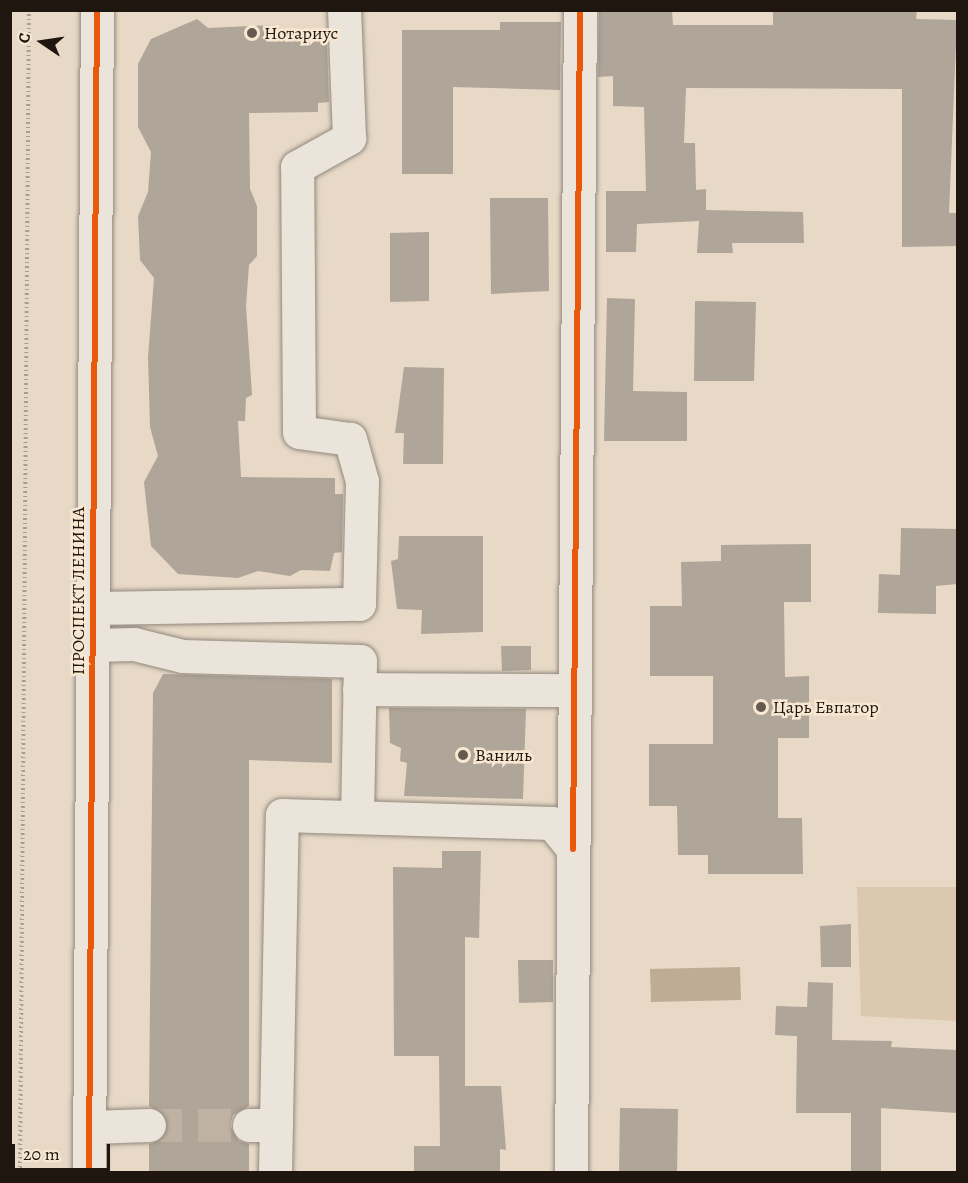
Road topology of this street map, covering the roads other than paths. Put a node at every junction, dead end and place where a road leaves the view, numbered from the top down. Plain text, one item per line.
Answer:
1 (97, 10) edge
2 (344, 10) edge
3 (580, 10) edge
4 (93, 608) junction
5 (93, 645) junction
6 (359, 689) junction
7 (571, 690) junction
8 (357, 817) junction
9 (573, 849) junction
10 (149, 1125) tunnel mouth
11 (90, 1127) junction
12 (89, 1173) edge
13 (275, 1173) edge
14 (571, 1173) edge

1 - 4 street, ПРОСПЕКТ ЛЕНИНА
2 - 4 street
3 - 7 street
4 - 5 street, ПРОСПЕКТ ЛЕНИНА
5 - 6 street
5 - 11 street, ПРОСПЕКТ ЛЕНИНА
6 - 7 street
6 - 8 street
7 - 9 street
8 - 9 street
8 - 13 street
9 - 14 street
10 - 11 street
11 - 12 street, ПРОСПЕКТ ЛЕНИНА

